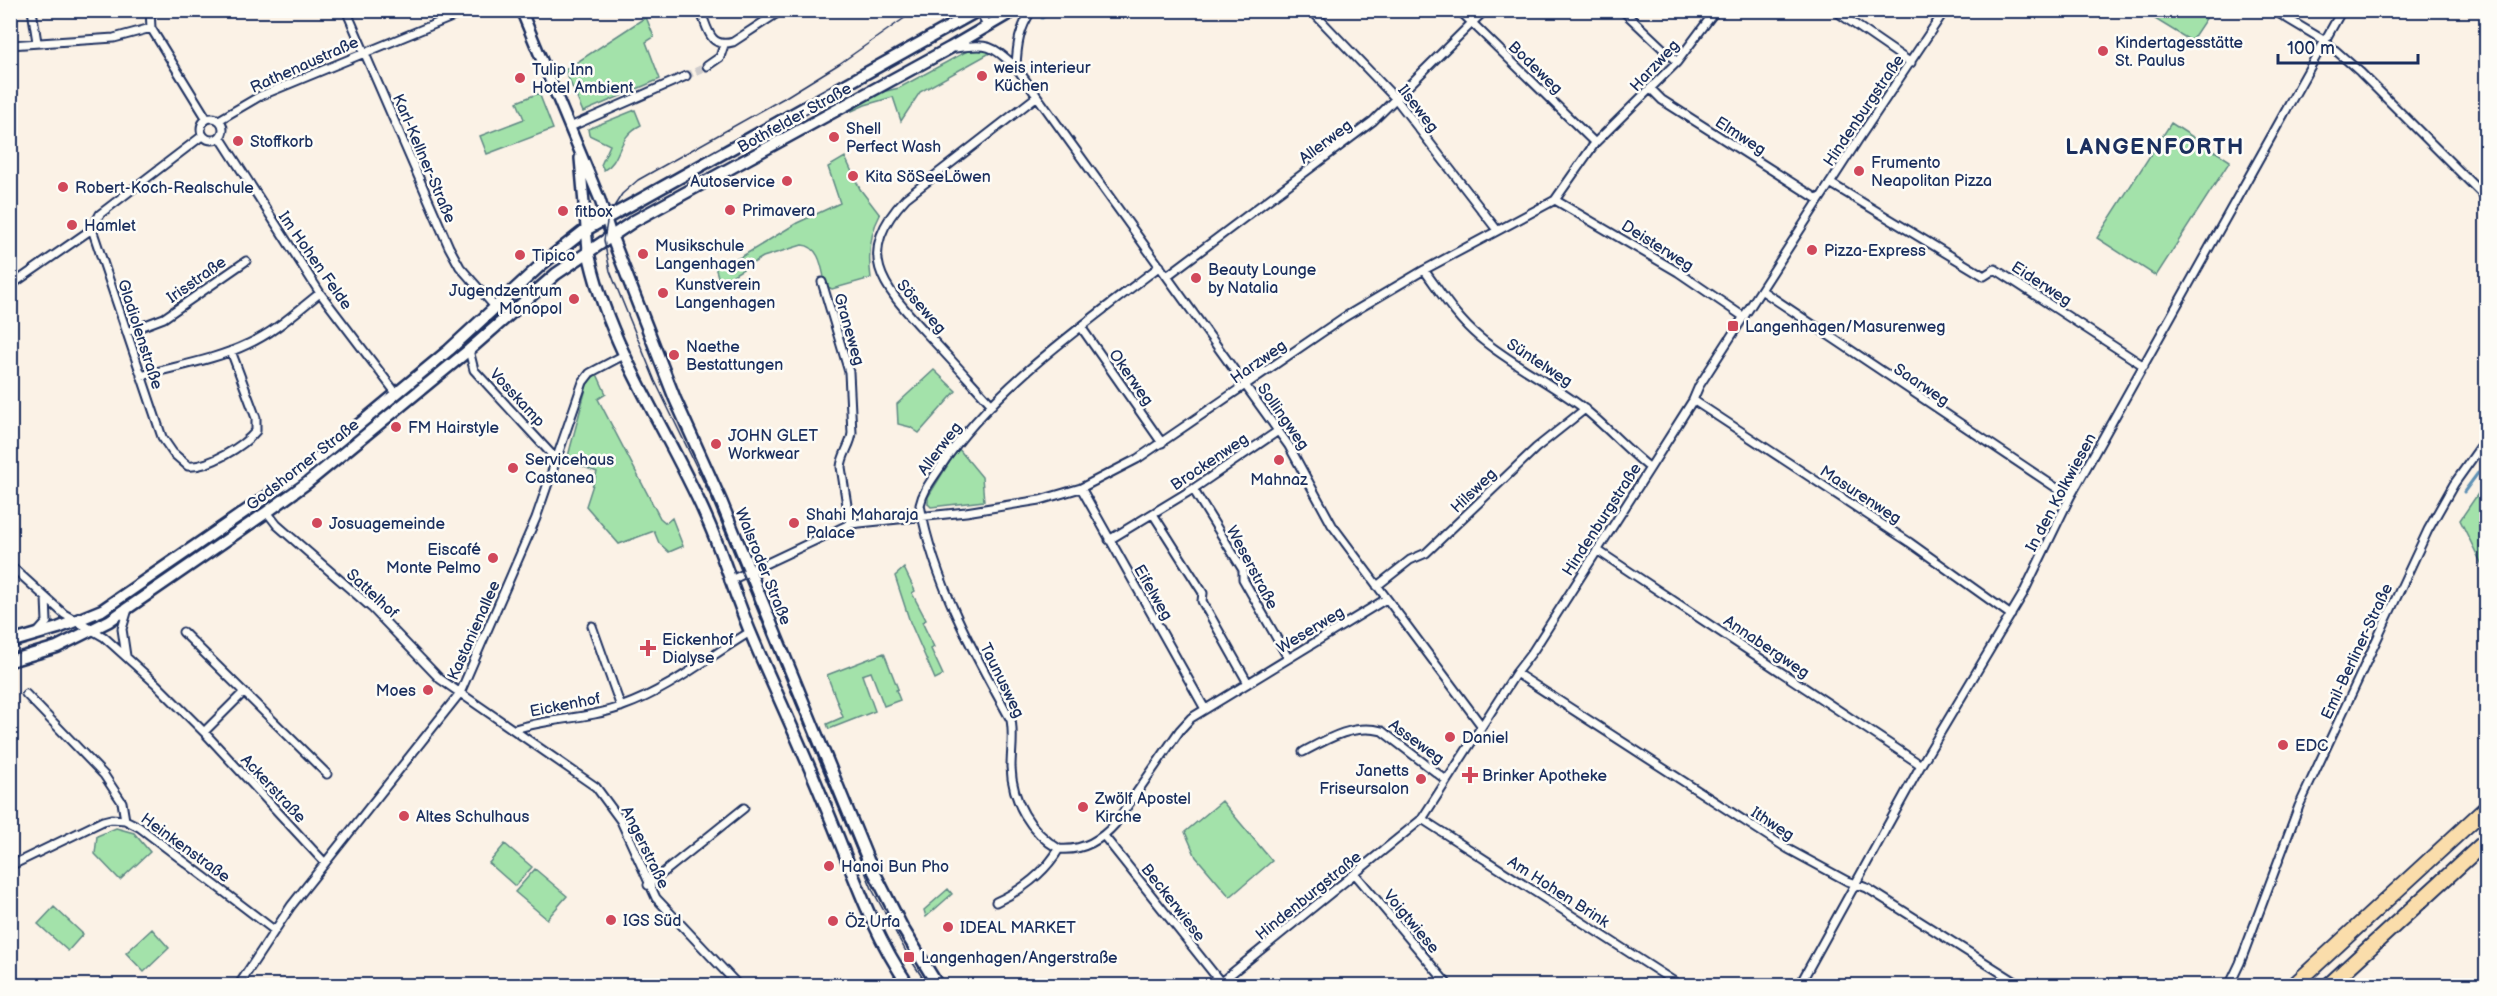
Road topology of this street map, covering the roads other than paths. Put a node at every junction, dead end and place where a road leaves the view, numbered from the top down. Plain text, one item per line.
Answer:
1 (32, 10) edge
2 (150, 10) edge
3 (346, 10) edge
4 (469, 10) edge
5 (521, 10) edge
6 (700, 10) edge
7 (782, 10) edge
8 (1015, 10) edge
9 (1032, 10) edge
10 (1311, 10) edge
11 (1459, 10) edge
12 (1485, 10) edge
13 (1622, 10) edge
14 (1716, 10) edge
15 (1834, 10) edge
16 (1945, 10) edge
17 (2273, 10) edge
18 (2342, 10) edge
19 (979, 11) edge
20 (1472, 23) junction
21 (988, 26) junction
22 (151, 28) junction
23 (2325, 41) junction
24 (38, 42) junction
25 (10, 45) edge
26 (724, 45) junction
27 (950, 48) junction
28 (365, 52) junction
29 (1677, 62) junction
30 (1911, 63) junction
31 (707, 66) tunnel mouth
32 (1016, 68) junction
33 (686, 76) tunnel mouth
34 (1651, 89) junction
35 (1036, 97) junction
36 (1396, 99) junction
37 (207, 119) junction
38 (219, 120) junction
39 (570, 127) junction
40 (202, 136) junction
41 (220, 137) junction
42 (1594, 143) junction
43 (579, 150) junction
44 (1830, 183) junction
45 (2487, 198) edge
46 (1555, 200) junction
47 (1819, 200) junction
48 (605, 218) junction
49 (92, 229) junction
50 (1497, 230) junction
51 (584, 231) junction
52 (611, 235) junction
53 (588, 250) junction
54 (246, 261) dead end
55 (1160, 266) junction
56 (1424, 270) junction
57 (1167, 276) junction
58 (822, 282) dead end
59 (10, 286) edge
60 (1761, 290) junction
61 (320, 293) junction
62 (495, 307) junction
63 (1744, 317) junction
64 (1081, 327) junction
65 (127, 332) junction
66 (469, 350) junction
67 (231, 351) junction
68 (624, 355) junction
69 (2144, 366) junction
70 (141, 376) junction
71 (1246, 385) junction
72 (396, 393) junction
73 (1693, 400) junction
74 (992, 405) junction
75 (1584, 409) junction
76 (1278, 431) junction
77 (2487, 439) edge
78 (1162, 442) junction
79 (555, 458) junction
80 (1650, 468) junction
81 (1081, 488) junction
82 (1193, 489) junction
83 (2070, 497) junction
84 (267, 512) junction
85 (1153, 514) junction
86 (922, 515) junction
87 (850, 524) junction
88 (1109, 540) junction
89 (1598, 550) junction
90 (10, 565) edge
91 (750, 572) junction
92 (729, 581) junction
93 (1377, 586) junction
94 (46, 598) junction
95 (1386, 599) junction
96 (128, 609) junction
97 (2011, 615) junction
98 (76, 622) junction
99 (592, 626) dead end
100 (92, 631) junction
101 (183, 632) dead end
102 (750, 632) junction
103 (33, 637) junction
104 (10, 642) edge
105 (126, 656) junction
106 (1288, 658) junction
107 (10, 661) edge
108 (1516, 673) junction
109 (1248, 682) junction
110 (244, 692) junction
111 (460, 693) junction
112 (26, 694) dead end
113 (621, 707) junction
114 (1205, 709) junction
115 (1481, 726) junction
116 (515, 729) junction
117 (204, 732) junction
118 (1303, 752) dead end
119 (1921, 765) junction
120 (327, 774) dead end
121 (1446, 780) junction
122 (744, 808) dead end
123 (2487, 808) edge
124 (1422, 819) junction
125 (125, 820) junction
126 (1104, 836) junction
127 (2487, 841) edge
128 (1059, 849) junction
129 (325, 863) junction
130 (10, 866) edge
131 (1355, 874) junction
132 (1856, 884) junction
133 (648, 885) junction
134 (996, 902) dead end
135 (274, 930) junction
136 (1220, 984) edge
137 (238, 986) edge
138 (739, 986) edge
139 (909, 986) edge
140 (938, 986) edge
141 (1449, 986) edge
142 (1681, 986) edge
143 (1799, 986) edge
144 (2022, 986) edge
145 (2229, 986) edge
146 (2293, 986) edge
147 (2328, 986) edge

1 - 24 street
2 - 22 street
3 - 28 street, Karl-Kellner-Straße
4 - 28 street, Rathenaustraße
5 - 39 street, Walsroder Straße
6 - 26 street
7 - 26 street
8 - 21 main road, Bothfelder Straße
9 - 32 street
10 - 36 street, Ilseweg
11 - 20 street, Bodeweg
12 - 20 street, Allerweg
13 - 29 street
14 - 29 street, Harzweg
15 - 30 street
16 - 30 street, Hindenburgstraße
17 - 23 street
18 - 23 street, In den Kolkwiesen
19 - 21 street
19 - 48 main road, Bothfelder Straße
20 - 36 street, Allerweg
20 - 42 street, Bodeweg
21 - 27 main road, Bothfelder Straße
22 - 24 street
22 - 37 street
23 - 45 street
23 - 69 street, In den Kolkwiesen
24 - 25 street
26 - 31 street
27 - 32 street, Sollingweg
27 - 52 main road, Bothfelder Straße
28 - 38 street, Rathenaustraße
28 - 62 street, Karl-Kellner-Straße
29 - 34 street, Harzweg
30 - 44 street, Hindenburgstraße
32 - 35 street, Sollingweg
33 - 39 street
34 - 42 street, Harzweg
34 - 47 street, Elmweg
35 - 55 street, Sollingweg
35 - 74 street, Söseweg
36 - 50 street, Ilseweg
36 - 57 street, Allerweg
37 - 38 street
37 - 40 street
38 - 41 street
39 - 43 street, Walsroder Straße
40 - 41 street
40 - 49 street
41 - 61 street, Im Hohen Felde
42 - 46 street, Harzweg
43 - 48 street, Walsroder Straße
43 - 51 street, Walsroder Straße
44 - 47 street, Hindenburgstraße
44 - 69 street, Eiderweg
46 - 50 street, Harzweg
46 - 63 street, Deisterweg
47 - 60 street, Hindenburgstraße
48 - 51 main road, Bothfelder Straße
48 - 52 street, Walsroder Straße
49 - 59 street
49 - 65 street, Gladiolenstraße
50 - 56 street, Harzweg
51 - 53 street, Walsroder Straße
51 - 62 main road, Godshorner Straße
52 - 53 main road, Bothfelder Straße
52 - 91 main road, Walsroder Straße
53 - 66 main road, Godshorner Straße
53 - 68 main road, Walsroder Straße
54 - 65 street, Irisstraße
55 - 57 street, Sollingweg
55 - 64 street, Allerweg
56 - 71 street, Harzweg
56 - 75 street, Süntelweg
57 - 71 street, Sollingweg
58 - 87 street, Graneweg
60 - 63 street, Hindenburgstraße
60 - 83 street, Saarweg
61 - 67 street
61 - 72 street, Im Hohen Felde
62 - 72 main road, Godshorner Straße
63 - 73 street, Hindenburgstraße
64 - 74 street, Allerweg
64 - 78 street, Okerweg
65 - 70 street, Gladiolenstraße
66 - 79 street, Vosskamp
66 - 84 main road, Godshorner Straße
67 - 70 street
67 - 70 street, Gladiolenstraße
68 - 79 street, Kastanienallee
68 - 92 main road, Walsroder Straße
69 - 83 street, In den Kolkwiesen
71 - 76 street, Sollingweg
71 - 78 street, Harzweg
72 - 98 main road, Godshorner Straße
73 - 80 street, Hindenburgstraße
73 - 97 street, Masurenweg
74 - 86 street, Allerweg
75 - 80 street, Süntelweg
75 - 93 street, Hilsweg
76 - 82 street, Brockenweg
76 - 93 street, Sollingweg
77 - 145 street, Emil-Berliner-Straße
78 - 81 street, Harzweg
79 - 111 street, Kastanienallee
80 - 89 street, Hindenburgstraße
81 - 86 street, Harzweg
81 - 88 street, Eifelweg
82 - 85 street, Brockenweg
82 - 106 street, Weserstraße
83 - 97 street, In den Kolkwiesen
84 - 96 main road, Godshorner Straße
84 - 111 street, Sattelhof
85 - 88 street, Brockenweg
85 - 109 street
86 - 87 street, Harzweg
86 - 128 street, Taunusweg
87 - 91 street, Harzweg
88 - 114 street, Eifelweg
89 - 108 street, Hindenburgstraße
89 - 119 street, Annabergweg
90 - 94 street, Ackerstraße
91 - 92 street, Harzweg
91 - 140 main road, Walsroder Straße
92 - 102 main road, Walsroder Straße
93 - 95 street, Sollingweg
94 - 98 street, Ackerstraße
94 - 103 street
95 - 106 street, Weserweg
95 - 115 street, Sollingweg
96 - 100 main road, Godshorner Straße
96 - 105 street
97 - 119 street, In den Kolkwiesen
98 - 100 street, Ackerstraße
98 - 103 main road, Godshorner Straße
99 - 113 street, Eickenhof
100 - 105 street, Ackerstraße
100 - 107 main road, Godshorner Straße
101 - 110 street
102 - 113 street, Eickenhof
102 - 139 main road, Walsroder Straße
103 - 104 main road, Godshorner Straße
105 - 117 street, Ackerstraße
106 - 109 street, Weserweg
108 - 115 street, Hindenburgstraße
108 - 132 street, Ithweg
109 - 114 street, Weserweg
110 - 117 street
110 - 120 street
111 - 116 street, Angerstraße
111 - 129 street, Kastanienallee
112 - 125 street, Heinkenstraße
113 - 116 street, Eickenhof
114 - 126 street, Weserweg
115 - 121 street, Hindenburgstraße
116 - 133 street, Angerstraße
117 - 129 street, Ackerstraße
118 - 121 street, Asseweg
119 - 132 street, In den Kolkwiesen
121 - 124 street, Hindenburgstraße
122 - 133 street
123 - 146 highway
124 - 131 street, Hindenburgstraße
124 - 142 street, Am Hohen Brink
125 - 130 street
125 - 135 street, Heinkenstraße
126 - 128 street, Weserweg
126 - 136 street, Beckerwiese
127 - 147 highway
128 - 134 street
129 - 135 street, Kastanienallee
131 - 136 street, Hindenburgstraße
131 - 141 street, Voigtwiese
132 - 143 street, In den Kolkwiesen
132 - 144 street, Ithweg
133 - 138 street, Angerstraße
135 - 137 street, Kastanienallee

